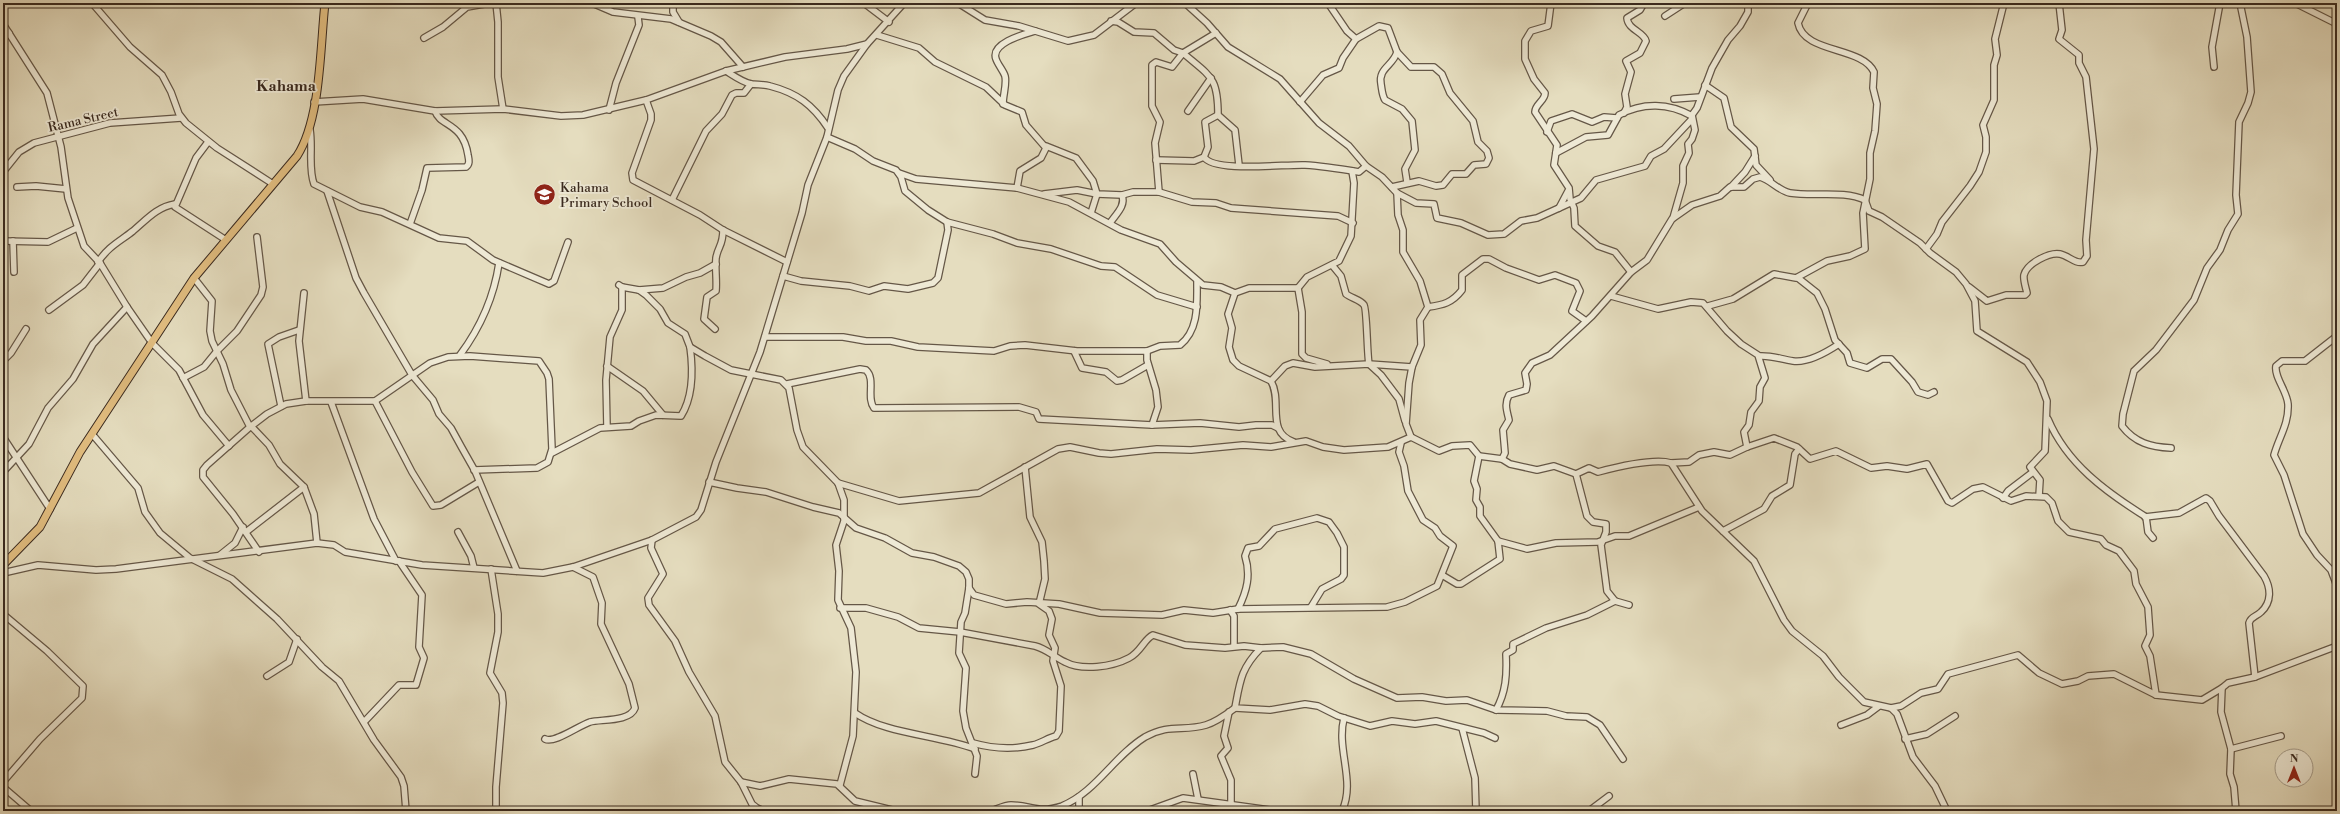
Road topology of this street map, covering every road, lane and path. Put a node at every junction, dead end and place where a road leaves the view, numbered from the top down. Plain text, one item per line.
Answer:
1 (92, 3) edge
2 (325, 3) edge
3 (490, 3) edge
4 (496, 3) edge
5 (592, 3) edge
6 (673, 3) edge
7 (864, 3) edge
8 (904, 3) edge
9 (958, 3) edge
10 (1136, 3) edge
11 (1185, 3) edge
12 (1328, 3) edge
13 (1551, 3) edge
14 (1644, 3) edge
15 (1685, 3) edge
16 (1748, 3) edge
17 (1808, 3) edge
18 (2004, 3) edge
19 (2059, 3) edge
20 (2220, 3) edge
21 (2240, 3) edge
22 (2294, 3) edge
23 (1665, 16) dead end
24 (638, 17) junction
25 (1111, 21) junction
26 (889, 22) junction
27 (680, 23) junction
28 (3, 24) edge
29 (2337, 24) edge
30 (1035, 30) junction
31 (9, 33) junction
32 (1216, 33) junction
33 (877, 35) junction
34 (424, 38) dead end
35 (3, 39) edge
36 (1356, 39) junction
37 (867, 44) junction
38 (1397, 52) junction
39 (1183, 53) junction
40 (743, 67) junction
41 (2214, 67) dead end
42 (726, 71) junction
43 (1211, 78) junction
44 (751, 84) junction
45 (1705, 85) junction
46 (1700, 97) junction
47 (1674, 99) dead end
48 (646, 100) junction
49 (314, 102) junction
50 (1300, 102) junction
51 (1003, 104) junction
52 (503, 109) junction
53 (609, 110) junction
54 (435, 111) junction
55 (1188, 111) dead end
56 (1624, 113) junction
57 (1218, 115) junction
58 (1692, 117) junction
59 (181, 118) junction
60 (1617, 118) junction
61 (828, 128) junction
62 (310, 130) junction
63 (1547, 132) junction
64 (58, 137) junction
65 (826, 137) junction
66 (208, 142) junction
67 (1046, 146) junction
68 (1556, 153) junction
69 (1755, 156) junction
70 (1204, 157) junction
71 (1156, 160) junction
72 (1239, 165) junction
73 (1366, 166) junction
74 (1352, 171) junction
75 (3, 172) edge
76 (899, 173) junction
77 (1407, 182) junction
78 (1772, 182) junction
79 (273, 184) junction
80 (17, 187) dead end
81 (1392, 187) junction
82 (1730, 187) junction
83 (1017, 188) junction
84 (1569, 188) junction
85 (66, 189) junction
86 (327, 192) junction
87 (1159, 192) junction
88 (1397, 193) junction
89 (1038, 194) junction
90 (1098, 194) junction
91 (1122, 195) junction
92 (672, 200) junction
93 (1865, 200) junction
94 (1572, 203) junction
95 (175, 204) junction
96 (1559, 208) junction
97 (1091, 213) junction
98 (1673, 219) junction
99 (947, 222) junction
100 (1110, 223) junction
101 (1353, 223) junction
102 (410, 224) junction
103 (77, 228) junction
104 (723, 230) junction
105 (257, 237) dead end
106 (226, 240) junction
107 (3, 241) edge
108 (13, 241) junction
109 (568, 242) dead end
110 (1926, 249) junction
111 (99, 262) junction
112 (787, 262) junction
113 (499, 263) junction
114 (716, 264) junction
115 (1332, 264) junction
116 (14, 272) dead end
117 (1631, 272) junction
118 (783, 276) junction
119 (194, 278) junction
120 (1798, 278) junction
121 (1198, 282) junction
122 (1966, 284) junction
123 (1298, 288) junction
124 (638, 290) junction
125 (304, 293) dead end
126 (1234, 293) junction
127 (1611, 296) junction
128 (1708, 306) junction
129 (126, 307) junction
130 (1197, 307) junction
131 (1428, 307) junction
132 (49, 310) dead end
133 (1586, 321) junction
134 (26, 329) dead end
135 (715, 329) dead end
136 (299, 330) junction
137 (2337, 336) edge
138 (765, 337) junction
139 (152, 343) junction
140 (1839, 344) junction
141 (690, 347) junction
142 (217, 351) junction
143 (1074, 351) junction
144 (1147, 351) junction
145 (460, 356) junction
146 (1759, 356) junction
147 (3, 361) edge
148 (1369, 364) junction
149 (1148, 365) junction
150 (607, 366) junction
151 (1333, 366) junction
152 (1412, 368) junction
153 (412, 375) junction
154 (752, 375) junction
155 (183, 378) junction
156 (1271, 381) junction
157 (787, 384) junction
158 (1934, 392) dead end
159 (306, 401) junction
160 (376, 401) junction
161 (331, 402) junction
162 (281, 406) junction
163 (663, 415) junction
164 (2047, 417) junction
165 (1406, 424) junction
166 (1152, 425) junction
167 (251, 427) junction
168 (606, 427) junction
169 (1278, 428) junction
170 (92, 434) junction
171 (1411, 437) junction
172 (3, 438) edge
173 (1294, 442) junction
174 (1401, 443) junction
175 (229, 446) junction
176 (1747, 447) junction
177 (2171, 448) dead end
178 (1799, 450) junction
179 (552, 453) junction
180 (16, 456) junction
181 (1479, 456) junction
182 (1502, 459) junction
183 (1672, 464) junction
184 (1025, 467) junction
185 (474, 470) junction
186 (3, 472) edge
187 (2034, 472) junction
188 (1576, 474) junction
189 (479, 482) junction
190 (709, 482) junction
191 (838, 483) junction
192 (304, 487) junction
193 (2038, 496) junction
194 (2003, 498) junction
195 (1699, 508) junction
196 (50, 509) junction
197 (844, 516) junction
198 (2145, 517) junction
199 (244, 529) junction
200 (1723, 531) junction
201 (458, 532) dead end
202 (2153, 538) dead end
203 (652, 540) junction
204 (1602, 540) junction
205 (1498, 541) junction
206 (317, 543) junction
207 (259, 552) junction
208 (220, 555) junction
209 (190, 558) junction
210 (397, 561) junction
211 (3, 565) edge
212 (573, 567) junction
213 (474, 568) junction
214 (491, 569) junction
215 (517, 571) junction
216 (3, 573) edge
217 (1442, 575) junction
218 (2337, 586) edge
219 (969, 588) junction
220 (1615, 601) junction
221 (1039, 604) junction
222 (1629, 605) dead end
223 (1311, 607) junction
224 (840, 608) junction
225 (1238, 609) junction
226 (1230, 610) junction
227 (3, 614) edge
228 (960, 632) junction
229 (297, 639) junction
230 (1234, 646) junction
231 (2337, 646) edge
232 (1261, 648) junction
233 (1054, 655) junction
234 (267, 676) dead end
235 (2255, 677) junction
236 (2222, 688) junction
237 (2156, 696) junction
238 (1879, 706) junction
239 (1236, 708) junction
240 (1891, 708) junction
241 (1496, 710) junction
242 (1230, 712) junction
243 (855, 713) junction
244 (1955, 716) dead end
245 (1344, 718) junction
246 (364, 722) junction
247 (1841, 725) dead end
248 (1462, 728) junction
249 (2281, 736) dead end
250 (1495, 738) dead end
251 (545, 739) dead end
252 (1905, 739) junction
253 (974, 746) junction
254 (2231, 749) junction
255 (1623, 759) dead end
256 (975, 774) dead end
257 (1193, 774) dead end
258 (3, 782) edge
259 (741, 782) junction
260 (840, 785) junction
261 (3, 787) edge
262 (1609, 796) dead end
263 (1079, 798) junction
264 (1198, 799) junction
265 (1231, 805) junction
266 (31, 811) edge
267 (406, 811) edge
268 (496, 811) edge
269 (764, 811) edge
270 (896, 811) edge
271 (991, 811) edge
272 (1079, 811) edge
273 (1147, 811) edge
274 (1277, 811) edge
275 (1342, 811) edge
276 (1476, 811) edge
277 (1589, 811) edge
278 (1946, 811) edge
279 (2236, 811) edge

1 - 59 street
2 - 49 main road
3 - 34 street
4 - 52 street
5 - 24 street
6 - 27 street
7 - 26 street
8 - 26 street
9 - 30 street
10 - 25 street
11 - 32 street
12 - 36 street
13 - 63 street
14 - 56 street
15 - 23 street
16 - 45 street
17 - 93 street
18 - 110 street
19 - 122 street
20 - 41 street
21 - 177 street
22 - 29 street
24 - 27 street
24 - 53 street
25 - 30 street
25 - 39 street
26 - 33 street
27 - 40 street
28 - 31 street
30 - 51 street
31 - 35 street
31 - 64 street
32 - 39 street
32 - 50 street
33 - 37 street
33 - 51 street
36 - 38 street
36 - 50 street
37 - 40 street
37 - 61 street
38 - 77 street
38 - 77 street
39 - 43 street
39 - 71 street
40 - 42 street
42 - 44 street
42 - 48 street
43 - 55 street
43 - 57 street
44 - 61 street
44 - 92 street
45 - 46 street
45 - 69 street
46 - 47 street
46 - 58 street
48 - 53 street
48 - 92 street
49 - 54 street
49 - 62 main road
50 - 73 street
51 - 67 street
52 - 53 street
52 - 54 street
54 - 102 street
56 - 58 street
56 - 60 street
57 - 70 street
57 - 72 street
58 - 94 street
58 - 98 street
59 - 64 street, Rama Street
59 - 66 street
60 - 63 street
60 - 68 street
61 - 65 street
62 - 79 main road
62 - 86 street
63 - 68 street
64 - 75 street, Rama Street
64 - 85 street
65 - 76 street
65 - 112 street
66 - 79 street
66 - 95 street
67 - 83 street
67 - 90 street
68 - 84 street
69 - 78 street
69 - 82 street
70 - 71 street
70 - 72 street
71 - 87 street
72 - 74 street
73 - 74 street
73 - 81 street
74 - 101 street
76 - 83 street
76 - 99 street
77 - 81 street
78 - 82 street
78 - 93 street
79 - 106 main road
80 - 85 street
81 - 88 street
82 - 98 street
83 - 89 street
84 - 94 street
84 - 96 street
85 - 103 street
86 - 102 street
86 - 153 street
87 - 91 street
87 - 101 street
88 - 96 street
88 - 131 street
89 - 90 street
89 - 97 street
90 - 91 street
90 - 97 street
91 - 100 street
92 - 104 street
93 - 110 street
93 - 120 street
94 - 96 street
94 - 117 street
95 - 106 street
95 - 111 street
97 - 100 street
98 - 117 street
99 - 118 street
99 - 130 street
100 - 121 street
101 - 115 street
102 - 113 street
103 - 108 street
103 - 111 street
104 - 112 street
104 - 114 street
105 - 142 street
106 - 119 main road
107 - 108 street
108 - 116 street
109 - 113 street
110 - 122 street
111 - 129 street
111 - 132 street
112 - 118 street
113 - 145 street
114 - 124 street
114 - 135 street
115 - 123 street
115 - 148 street
117 - 127 street
118 - 138 street
119 - 139 main road
119 - 142 street
120 - 128 street
120 - 140 street
121 - 126 street
121 - 130 street
122 - 164 street
123 - 126 street
123 - 151 street
124 - 141 street
124 - 150 street
125 - 136 street
126 - 156 street
127 - 128 street
127 - 133 street
128 - 146 street
129 - 139 street
129 - 180 street
130 - 144 street
131 - 133 street
131 - 152 street
133 - 182 street
134 - 147 street
136 - 159 street
136 - 162 street
137 - 218 street
138 - 143 street
138 - 154 street
139 - 155 street
139 - 170 main road
140 - 146 street
140 - 158 street
141 - 154 street
141 - 163 street
142 - 155 street
142 - 167 street
143 - 144 street
143 - 149 street
144 - 149 street
145 - 153 street
145 - 179 street
146 - 176 street
148 - 151 street
148 - 152 street
148 - 165 street
149 - 166 street
150 - 163 street
150 - 168 street
151 - 156 street
152 - 165 street
153 - 160 street
153 - 185 street
154 - 157 street
154 - 190 street
155 - 175 street
156 - 169 street
157 - 166 street
157 - 191 street
159 - 161 street
159 - 162 street
160 - 161 street
160 - 189 street
161 - 210 street
162 - 167 street
163 - 168 street
164 - 187 street
164 - 198 street
165 - 171 street
166 - 169 street
167 - 175 street
167 - 192 street
168 - 179 street
169 - 173 street
170 - 196 main road
170 - 209 street
171 - 174 street
171 - 181 street
172 - 180 street
173 - 174 street
173 - 184 street
174 - 217 street
175 - 199 street
176 - 178 street
176 - 183 street
178 - 194 street
178 - 200 street
179 - 185 street
180 - 186 street
180 - 196 street
181 - 182 street
181 - 205 street
182 - 188 street
183 - 188 street
183 - 195 street
184 - 191 street
184 - 221 street
185 - 189 street
187 - 193 street
187 - 194 street
188 - 204 street
189 - 215 street
190 - 197 street
190 - 203 street
191 - 197 street
192 - 199 street
192 - 206 street
193 - 194 street
193 - 237 street
195 - 200 street
195 - 204 street
196 - 211 main road
197 - 219 street
197 - 224 street
198 - 202 street
198 - 235 street
199 - 207 street
199 - 208 street
200 - 238 street
201 - 213 street
203 - 212 street
203 - 259 street
204 - 205 street
204 - 220 street
205 - 217 street
206 - 207 street
206 - 210 street
207 - 208 street
208 - 209 street
209 - 216 street
209 - 229 street
210 - 213 street
210 - 246 street
212 - 215 street
212 - 251 street
213 - 214 street
214 - 215 street
214 - 268 street
217 - 223 street
219 - 221 street
219 - 228 street
220 - 222 street
220 - 241 street
221 - 226 street
221 - 233 street
223 - 225 street
223 - 225 street
224 - 228 street
224 - 243 street
225 - 226 street
226 - 230 street
227 - 258 street
228 - 233 street
228 - 253 street
229 - 234 street
229 - 246 street
230 - 232 street
230 - 233 street
231 - 235 street
232 - 239 street
232 - 241 street
233 - 253 street
235 - 236 street
236 - 237 street
236 - 254 street
237 - 240 street
238 - 240 street
238 - 247 street
239 - 242 street
239 - 245 street
240 - 252 street
241 - 255 street
242 - 263 street
242 - 265 street
243 - 253 street
243 - 260 street
244 - 252 street
245 - 248 street
245 - 275 street
246 - 267 street
248 - 250 street
248 - 276 street
249 - 254 street
252 - 278 street
253 - 256 street
254 - 279 street
257 - 264 street
259 - 260 street
259 - 269 street
260 - 270 street
261 - 266 street
262 - 277 street
263 - 271 street
263 - 272 street
264 - 265 street
264 - 273 street
265 - 274 street

